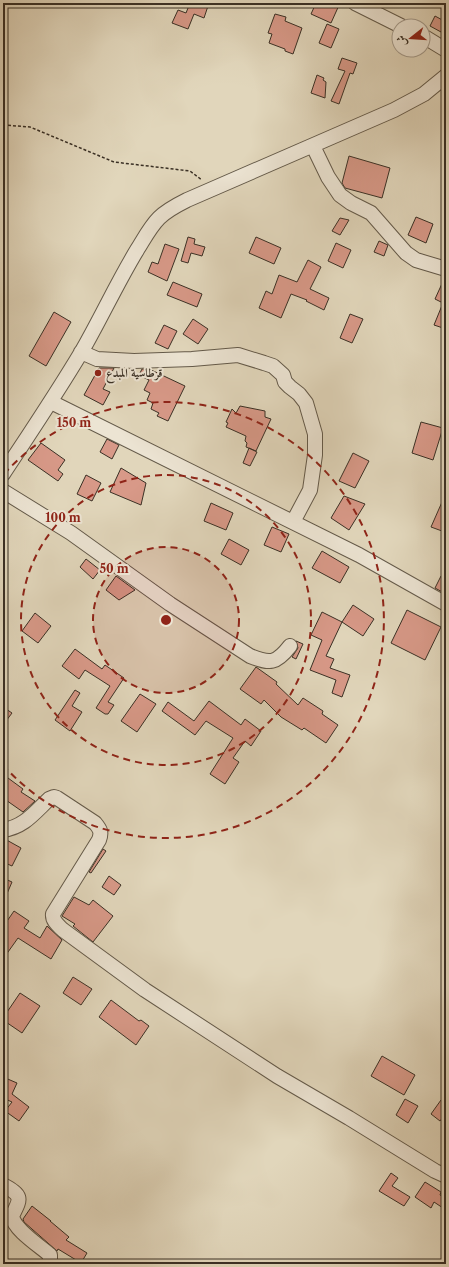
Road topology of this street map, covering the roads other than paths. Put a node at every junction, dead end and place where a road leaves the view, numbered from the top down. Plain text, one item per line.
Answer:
1 (354, 3) edge
2 (391, 21) edge
3 (431, 41) edge
4 (446, 50) edge
5 (446, 76) edge
6 (313, 146) junction
7 (446, 269) edge
8 (81, 352) junction
9 (51, 402) junction
10 (3, 474) edge
11 (3, 491) edge
12 (293, 522) junction
13 (446, 604) edge
14 (290, 646) dead end
15 (3, 830) edge
16 (446, 1176) edge
17 (3, 1186) edge
18 (49, 1264) edge

1 - 2 street
3 - 4 street
5 - 6 street
6 - 7 street
6 - 8 street
8 - 9 street
8 - 12 street
9 - 10 street
9 - 12 street
11 - 14 street
12 - 13 street
15 - 16 street
17 - 18 street

